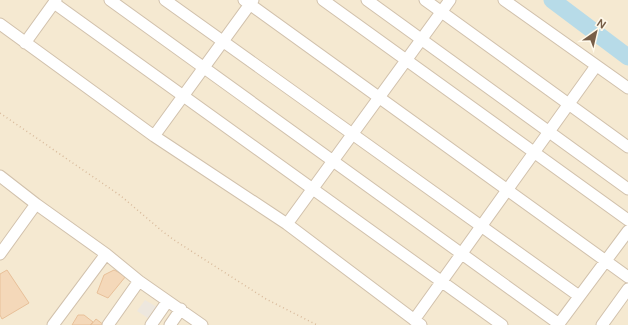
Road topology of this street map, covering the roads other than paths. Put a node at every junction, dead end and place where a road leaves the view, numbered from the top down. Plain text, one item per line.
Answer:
1 (110, 0) edge
2 (165, 0) edge
3 (323, 0) edge
4 (367, 0) edge
5 (425, 0) edge
6 (450, 0) edge
7 (504, 0) edge
8 (55, 1) edge
9 (249, 1) edge
10 (441, 12) junction
11 (0, 24) edge
12 (422, 39) junction
13 (222, 41) junction
14 (25, 43) junction
15 (406, 61) junction
16 (596, 66) junction
17 (204, 67) junction
18 (628, 88) edge
19 (184, 95) junction
20 (379, 98) junction
21 (569, 104) junction
22 (549, 132) junction
23 (352, 134) junction
24 (154, 136) junction
25 (628, 147) edge
26 (534, 153) junction
27 (333, 161) junction
28 (0, 176) edge
29 (314, 189) junction
30 (628, 189) edge
31 (507, 190) junction
32 (36, 204) junction
33 (628, 220) edge
34 (287, 224) junction
35 (480, 226) junction
36 (628, 231) edge
37 (0, 254) edge
38 (106, 254) junction
39 (461, 254) junction
40 (606, 261) junction
41 (628, 277) edge
42 (139, 281) junction
43 (441, 281) junction
44 (628, 289) edge
45 (578, 296) junction
46 (166, 302) junction
47 (181, 309) junction
48 (418, 322) edge
49 (53, 325) edge
50 (108, 325) edge
51 (151, 325) edge
52 (170, 325) edge
53 (202, 325) edge
54 (502, 325) edge
55 (558, 325) edge
56 (602, 325) edge

1 - 17 street
2 - 13 street
3 - 15 street
4 - 12 street
5 - 10 street
6 - 10 street
7 - 16 street
8 - 14 street
8 - 19 street
9 - 13 street
9 - 20 street
10 - 12 street
10 - 21 street
11 - 14 street
12 - 15 street
12 - 22 street
13 - 17 street
13 - 23 street
14 - 24 street
15 - 20 street
15 - 26 street
16 - 18 street
16 - 21 street
17 - 19 street
17 - 27 street
19 - 24 street
19 - 29 street
20 - 23 street
20 - 31 street
21 - 22 street
21 - 25 street
22 - 26 street
22 - 30 street
23 - 27 street
23 - 35 street
24 - 34 street
26 - 31 street
26 - 33 street
27 - 29 street
27 - 39 street
28 - 32 street
29 - 34 street
29 - 43 street
31 - 35 street
31 - 40 street
32 - 37 street
32 - 38 street
34 - 48 street
35 - 39 street
35 - 45 street
36 - 40 street
38 - 42 street
38 - 49 street
39 - 43 street
39 - 55 street
40 - 41 street
40 - 45 street
42 - 46 street
42 - 50 street
43 - 48 street
43 - 54 street
44 - 56 street
45 - 55 street
46 - 47 street
46 - 51 street
47 - 52 street
47 - 53 street

